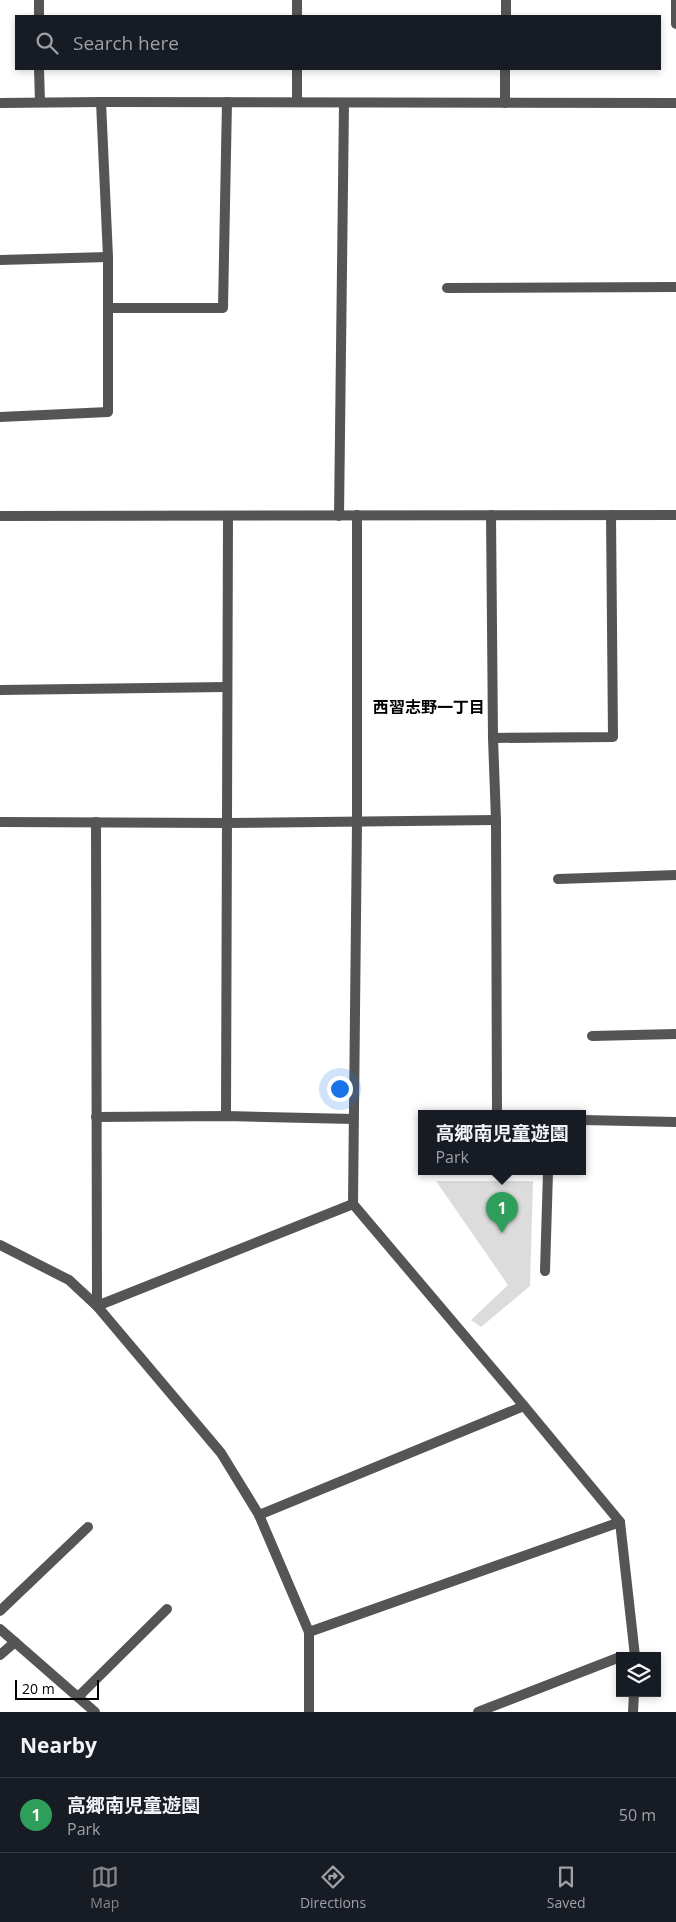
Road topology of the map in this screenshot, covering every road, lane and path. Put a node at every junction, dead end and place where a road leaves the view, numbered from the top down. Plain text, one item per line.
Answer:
1 (39, 0) edge
2 (297, 0) edge
3 (506, 0) edge
4 (676, 0) edge
5 (39, 15) edge
6 (297, 15) edge
7 (506, 15) edge
8 (676, 24) edge
9 (40, 70) edge
10 (297, 70) edge
11 (505, 70) edge
12 (40, 102) junction
13 (101, 102) junction
14 (227, 102) junction
15 (297, 102) junction
16 (0, 103) edge
17 (344, 103) junction
18 (505, 103) junction
19 (676, 103) edge
20 (108, 257) junction
21 (0, 260) edge
22 (676, 287) edge
23 (447, 288) dead end
24 (108, 308) junction
25 (0, 417) edge
26 (491, 515) junction
27 (611, 515) junction
28 (676, 515) edge
29 (0, 516) edge
30 (228, 516) junction
31 (339, 516) junction
32 (357, 516) junction
33 (227, 687) junction
34 (0, 690) edge
35 (493, 738) junction
36 (496, 820) junction
37 (0, 822) edge
38 (96, 822) junction
39 (357, 822) junction
40 (226, 823) junction
41 (676, 874) edge
42 (558, 879) dead end
43 (676, 1034) edge
44 (592, 1036) dead end
45 (497, 1110) edge
46 (226, 1116) junction
47 (96, 1117) junction
48 (353, 1118) junction
49 (586, 1120) edge
50 (676, 1122) edge
51 (548, 1175) edge
52 (353, 1204) junction
53 (0, 1245) edge
54 (545, 1271) dead end
55 (97, 1306) junction
56 (524, 1406) junction
57 (259, 1515) junction
58 (620, 1522) junction
59 (88, 1526) dead end
60 (167, 1608) dead end
61 (0, 1611) edge
62 (0, 1629) edge
63 (309, 1632) junction
64 (15, 1642) junction
65 (636, 1652) edge
66 (0, 1655) edge
67 (616, 1658) edge
68 (78, 1697) junction
69 (634, 1697) edge
70 (95, 1712) edge
71 (309, 1712) edge
72 (478, 1712) edge
73 (633, 1712) edge

1 - 5 street
2 - 6 street
3 - 7 street
4 - 8 street
9 - 12 street
10 - 15 street
11 - 18 street
12 - 13 street
12 - 16 street
13 - 14 street
13 - 20 street
14 - 15 street
14 - 24 street
15 - 17 street
17 - 18 street
17 - 31 street
18 - 19 street
20 - 21 street
20 - 24 street
22 - 23 street
24 - 25 street
26 - 27 street
26 - 32 street
26 - 35 street
27 - 28 street
27 - 35 street
29 - 30 street
30 - 31 street
30 - 33 street
31 - 32 street
32 - 39 street
33 - 34 street
33 - 40 street
35 - 36 street
36 - 39 street
36 - 45 street
37 - 38 street
38 - 40 street
38 - 47 street
39 - 40 street
39 - 48 street
40 - 46 street
41 - 42 street
43 - 44 street
46 - 47 street
46 - 48 street
47 - 55 street
48 - 52 street
49 - 50 street
51 - 54 street
52 - 55 street
52 - 56 street
53 - 55 street
55 - 57 street
56 - 57 street
56 - 58 street
57 - 63 street
58 - 63 street
58 - 65 street
59 - 61 street
60 - 68 street
62 - 64 street
63 - 71 street
64 - 66 street
64 - 68 street
67 - 72 street
68 - 70 street
69 - 73 street

